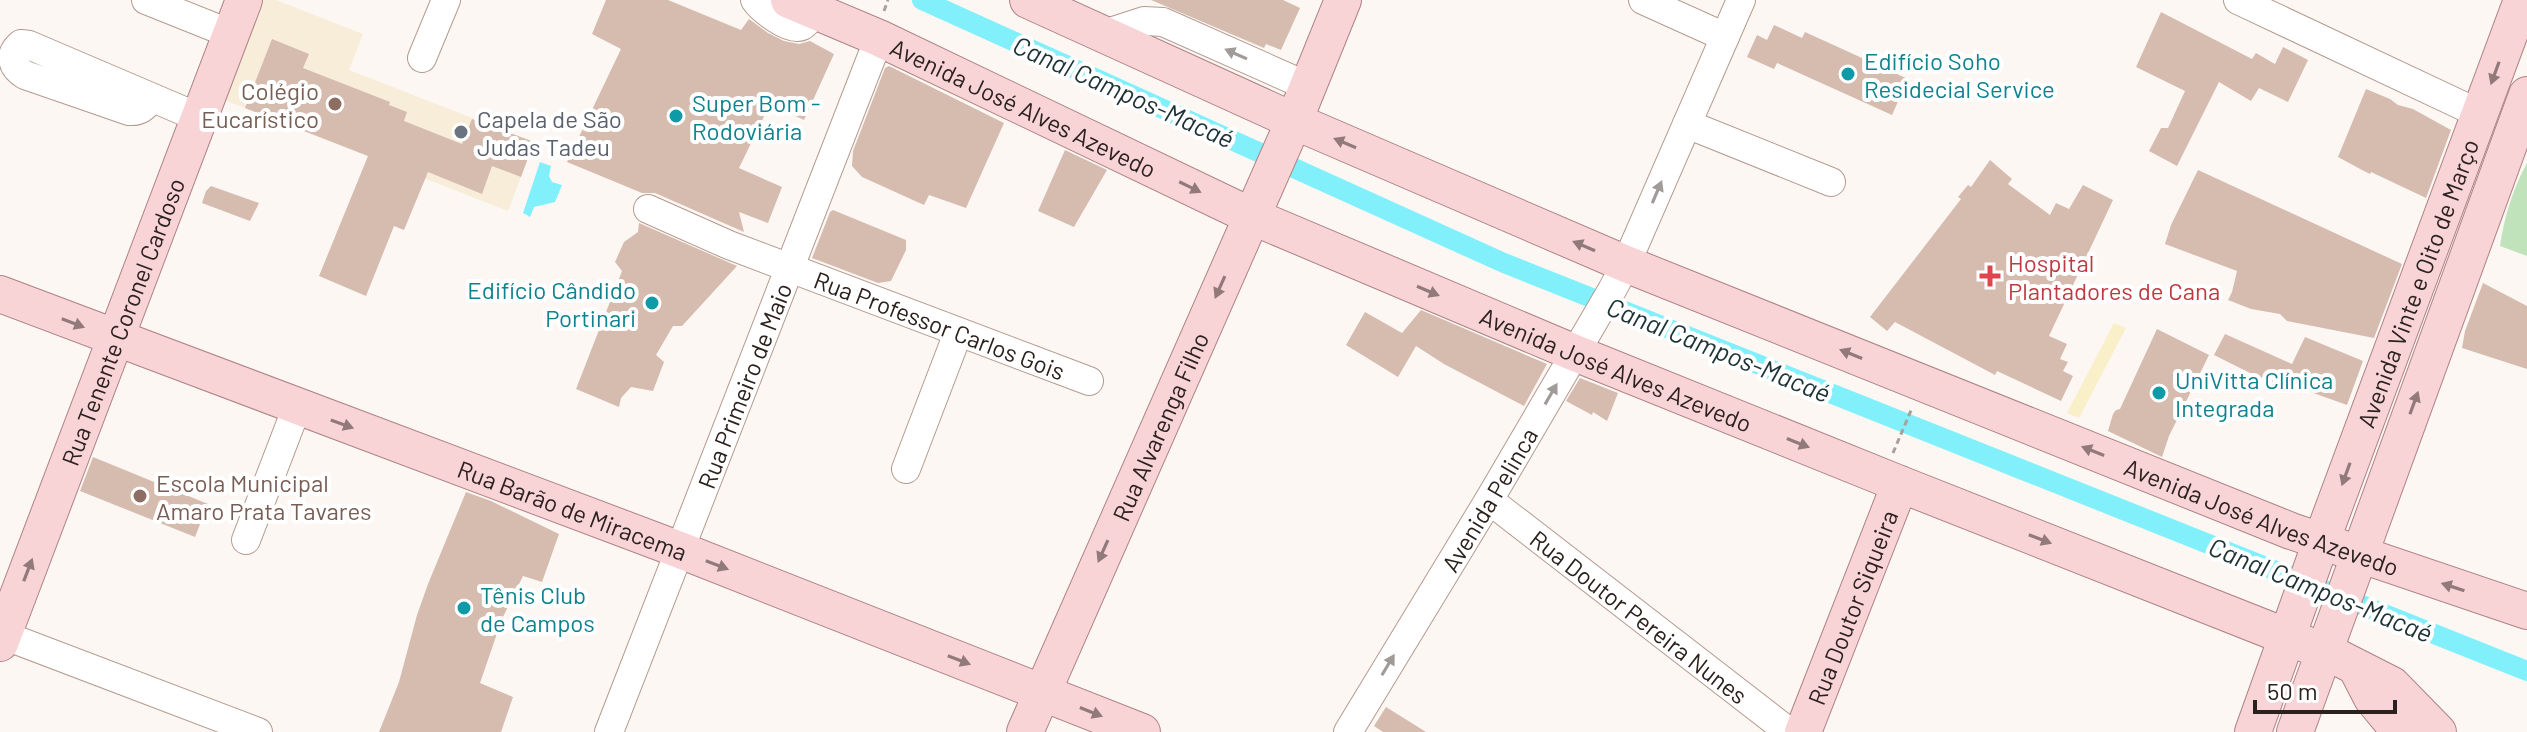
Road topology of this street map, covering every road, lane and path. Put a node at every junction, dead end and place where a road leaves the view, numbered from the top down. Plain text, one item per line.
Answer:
1 (146, 0) edge
2 (244, 0) edge
3 (446, 0) edge
4 (755, 0) edge
5 (888, 0) edge
6 (1028, 0) edge
7 (1343, 0) edge
8 (1643, 0) edge
9 (1741, 0) edge
10 (2238, 0) edge
11 (2522, 0) edge
12 (803, 6) edge
13 (882, 22) junction
14 (231, 34) junction
15 (1104, 34) junction
16 (1725, 37) junction
17 (422, 58) dead end
18 (1307, 86) junction
19 (2527, 95) edge
20 (152, 98) dead end
21 (2480, 114) junction
22 (200, 118) junction
23 (1687, 124) junction
24 (2520, 131) edge
25 (1281, 149) junction
26 (1831, 182) dead end
27 (648, 209) dead end
28 (1251, 216) junction
29 (790, 269) junction
30 (1619, 277) junction
31 (0, 294) edge
32 (958, 333) junction
33 (1583, 339) junction
34 (116, 340) junction
35 (1089, 381) dead end
36 (1913, 403) dead end
37 (297, 407) junction
38 (1896, 446) dead end
39 (906, 469) dead end
40 (1900, 484) junction
41 (1489, 500) junction
42 (246, 540) dead end
43 (680, 550) junction
44 (2317, 554) junction
45 (2354, 565) junction
46 (2527, 611) edge
47 (2291, 628) junction
48 (2, 639) edge
49 (2328, 640) junction
50 (2356, 666) junction
51 (1041, 692) junction
52 (258, 732) edge
53 (609, 732) edge
54 (1025, 732) edge
55 (1142, 732) edge
56 (1348, 732) edge
57 (1789, 732) edge
58 (1803, 732) edge
59 (2253, 732) edge
60 (2295, 732) edge
61 (2400, 732) edge
62 (2438, 732) edge

1 - 14 street
2 - 14 main road, Rua Tenente Coronel Cardoso
3 - 17 street
4 - 12 street
5 - 13 path
6 - 15 main road, Avenida José Alves Azevedo
7 - 18 main road, Rua Alvarenga Filho
8 - 16 street
9 - 16 street, Avenida Pelinca
10 - 21 street
11 -> 21 main road, Avenida Vinte e Oito de Março
12 - 13 main road, Avenida José Alves Azevedo
13 -> 28 main road, Avenida José Alves Azevedo
13 - 29 street, Rua Primeiro de Maio
14 - 22 main road, Rua Tenente Coronel Cardoso
18 -> 15 street
15 - 25 main road, Avenida José Alves Azevedo
16 - 23 street, Avenida Pelinca
18 - 25 main road, Rua Alvarenga Filho
19 - 24 main road, Avenida Vinte e Oito de Março
20 - 22 street
21 -> 44 main road, Avenida Vinte e Oito de Março
22 - 34 main road, Rua Tenente Coronel Cardoso
23 - 26 street
30 -> 23 street, Avenida Pelinca
45 -> 24 main road, Avenida Vinte e Oito de Março
25 - 28 main road, Rua Alvarenga Filho
30 -> 25 main road, Avenida José Alves Azevedo
27 - 29 street, Rua Professor Carlos Gois
28 -> 33 main road, Avenida José Alves Azevedo
28 -> 51 main road, Rua Alvarenga Filho
29 - 32 street, Rua Professor Carlos Gois
29 - 43 street, Rua Primeiro de Maio
30 - 33 street, Avenida Pelinca
44 -> 30 main road, Avenida José Alves Azevedo
31 -> 34 main road, Rua Barão de Miracema
32 - 35 street, Rua Professor Carlos Gois
32 - 39 street
33 -> 40 main road, Avenida José Alves Azevedo
41 -> 33 street, Avenida Pelinca
34 - 37 main road, Rua Barão de Miracema
48 -> 34 main road, Rua Tenente Coronel Cardoso
36 - 38 path
37 - 42 street
37 -> 43 main road, Rua Barão de Miracema
40 -> 47 main road, Avenida José Alves Azevedo
40 - 58 main road, Rua Doutor Siqueira
56 -> 41 street, Avenida Pelinca
41 - 57 street, Rua Doutor Pereira Nunes
43 -> 51 main road, Rua Barão de Miracema
43 - 53 street, Rua Primeiro de Maio
44 - 45 main road, Avenida José Alves Azevedo
44 - 47 main road, Avenida Vinte e Oito de Março
46 -> 45 main road, Avenida José Alves Azevedo
45 - 49 main road, Avenida Vinte e Oito de Março
47 - 49 main road, Avenida José Alves Azevedo
47 - 59 main road
48 - 52 street
49 - 50 main road, Avenida José Alves Azevedo
49 - 60 main road
50 - 61 main road
50 - 62 main road, Avenida José Alves Azevedo
51 - 54 main road, Rua Alvarenga Filho
51 -> 55 main road, Rua Barão de Miracema

